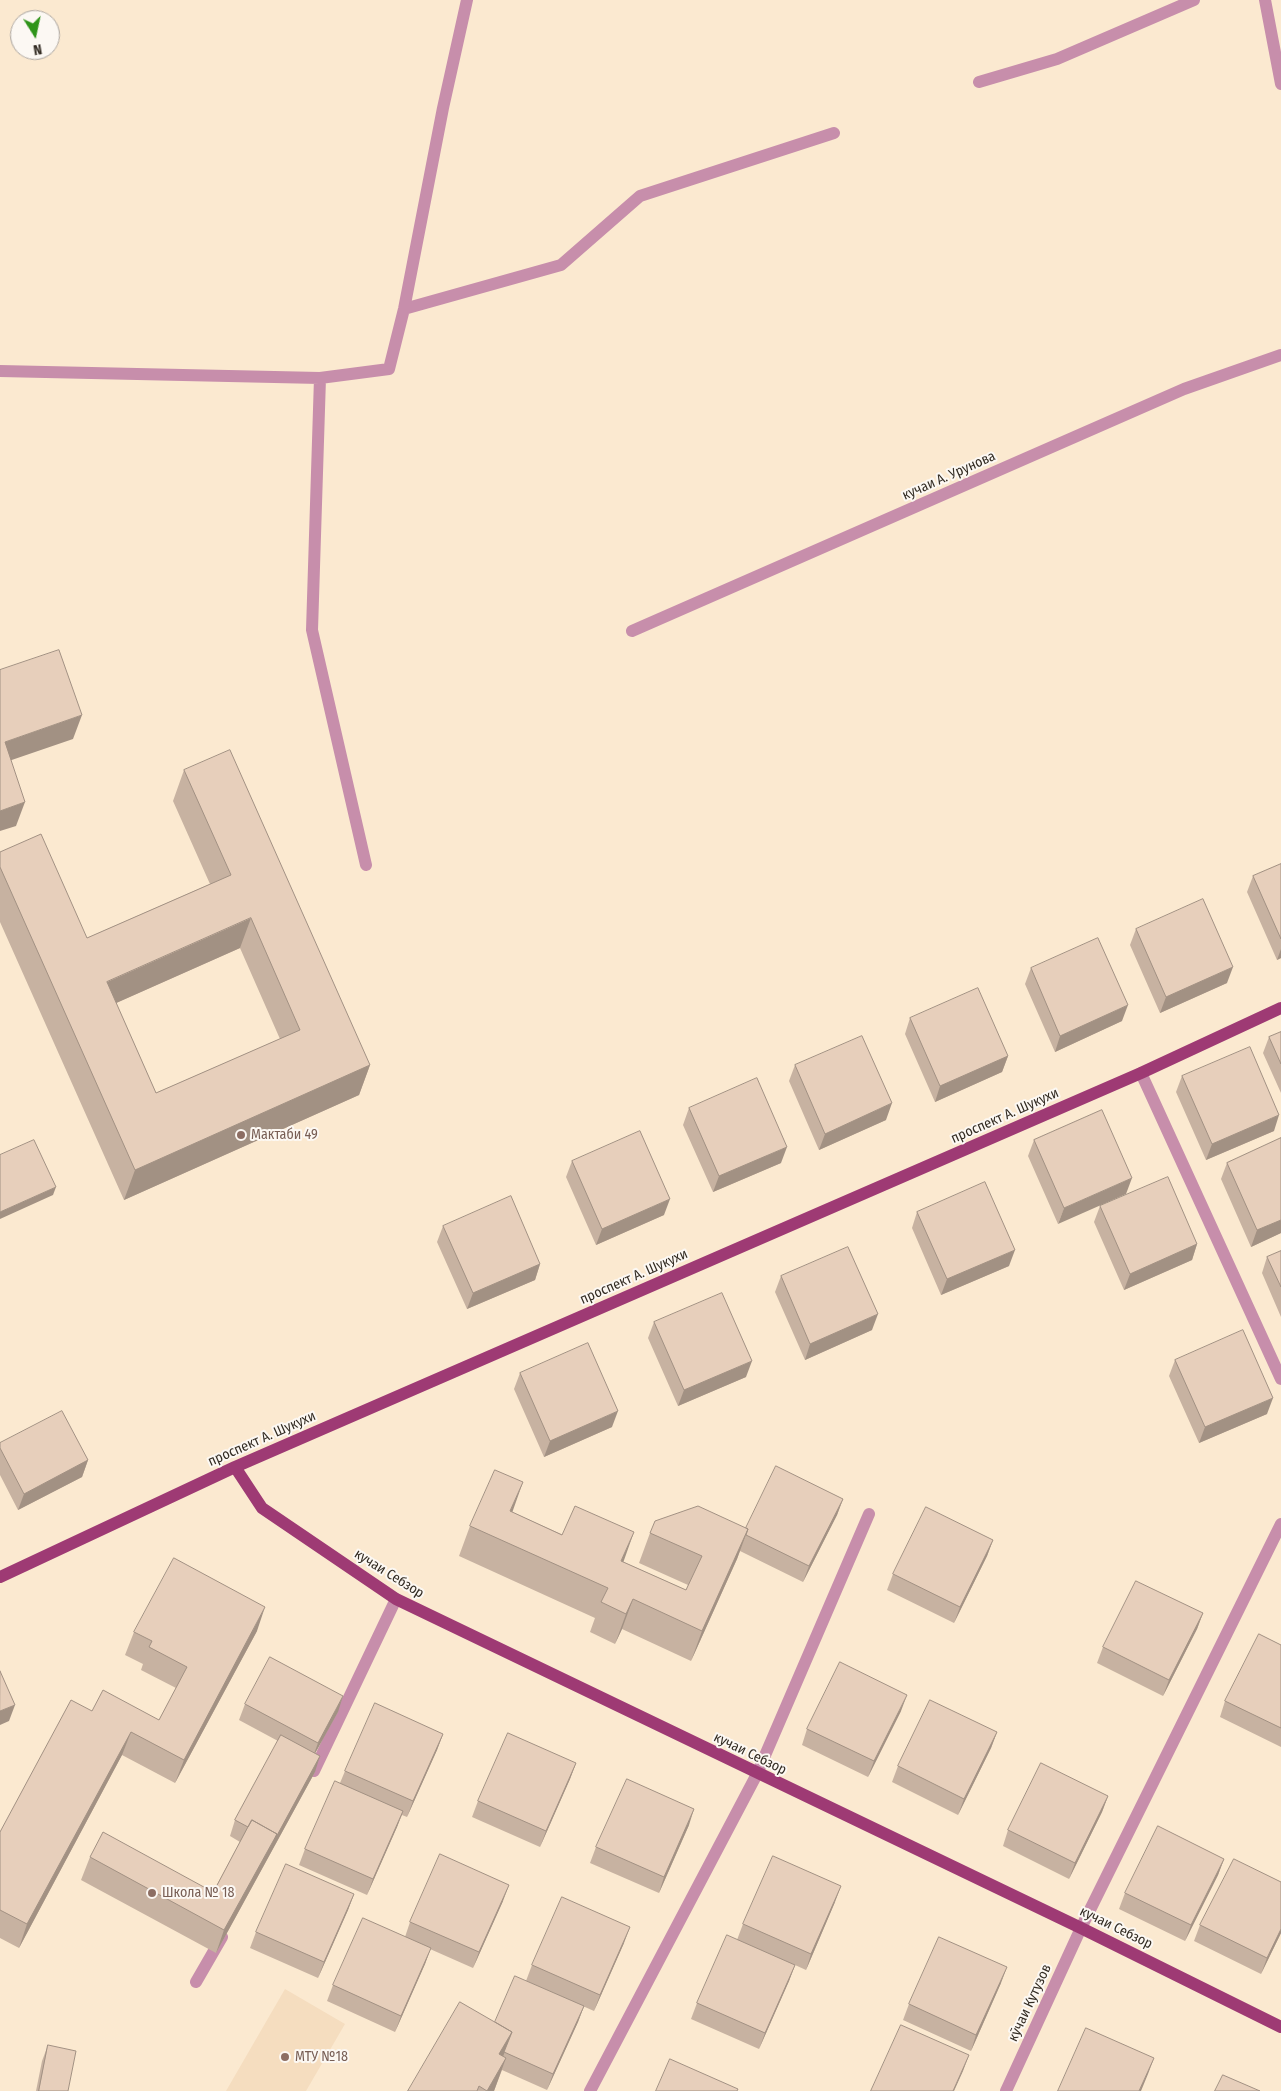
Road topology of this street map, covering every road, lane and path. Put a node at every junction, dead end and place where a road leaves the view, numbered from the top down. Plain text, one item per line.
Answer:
1 (467, 0) edge
2 (1194, 0) edge
3 (1265, 0) edge
4 (979, 82) dead end
5 (1281, 84) edge
6 (834, 132) dead end
7 (404, 309) junction
8 (1281, 355) edge
9 (0, 371) edge
10 (320, 378) junction
11 (632, 631) dead end
12 (366, 865) dead end
13 (1281, 1008) edge
14 (1141, 1073) junction
15 (1281, 1379) edge
16 (235, 1467) junction
17 (869, 1514) dead end
18 (1281, 1524) edge
19 (0, 1577) edge
20 (396, 1599) junction
21 (757, 1774) junction
22 (308, 1783) edge
23 (230, 1922) edge
24 (1081, 1928) junction
25 (196, 1982) dead end
26 (1281, 2027) edge
27 (590, 2091) edge
28 (1006, 2091) edge

1 - 7 street
2 - 4 street
3 - 5 street
6 - 7 street
7 - 10 street
8 - 11 street, кучаи А. Урунова
9 - 10 street
10 - 12 street
13 - 14 main road, проспект А. Шукухи
14 - 15 street
14 - 16 main road, проспект А. Шукухи
16 - 19 main road, проспект А. Шукухи
16 - 20 main road, кучаи Себзор
17 - 21 street
18 - 24 street, кӯчаи Кутузов
20 - 21 main road, кучаи Себзор
20 - 22 street
21 - 24 main road, кучаи Себзор
21 - 27 street
23 - 25 street
24 - 26 main road, кучаи Себзор
24 - 28 street, кӯчаи Кутузов

